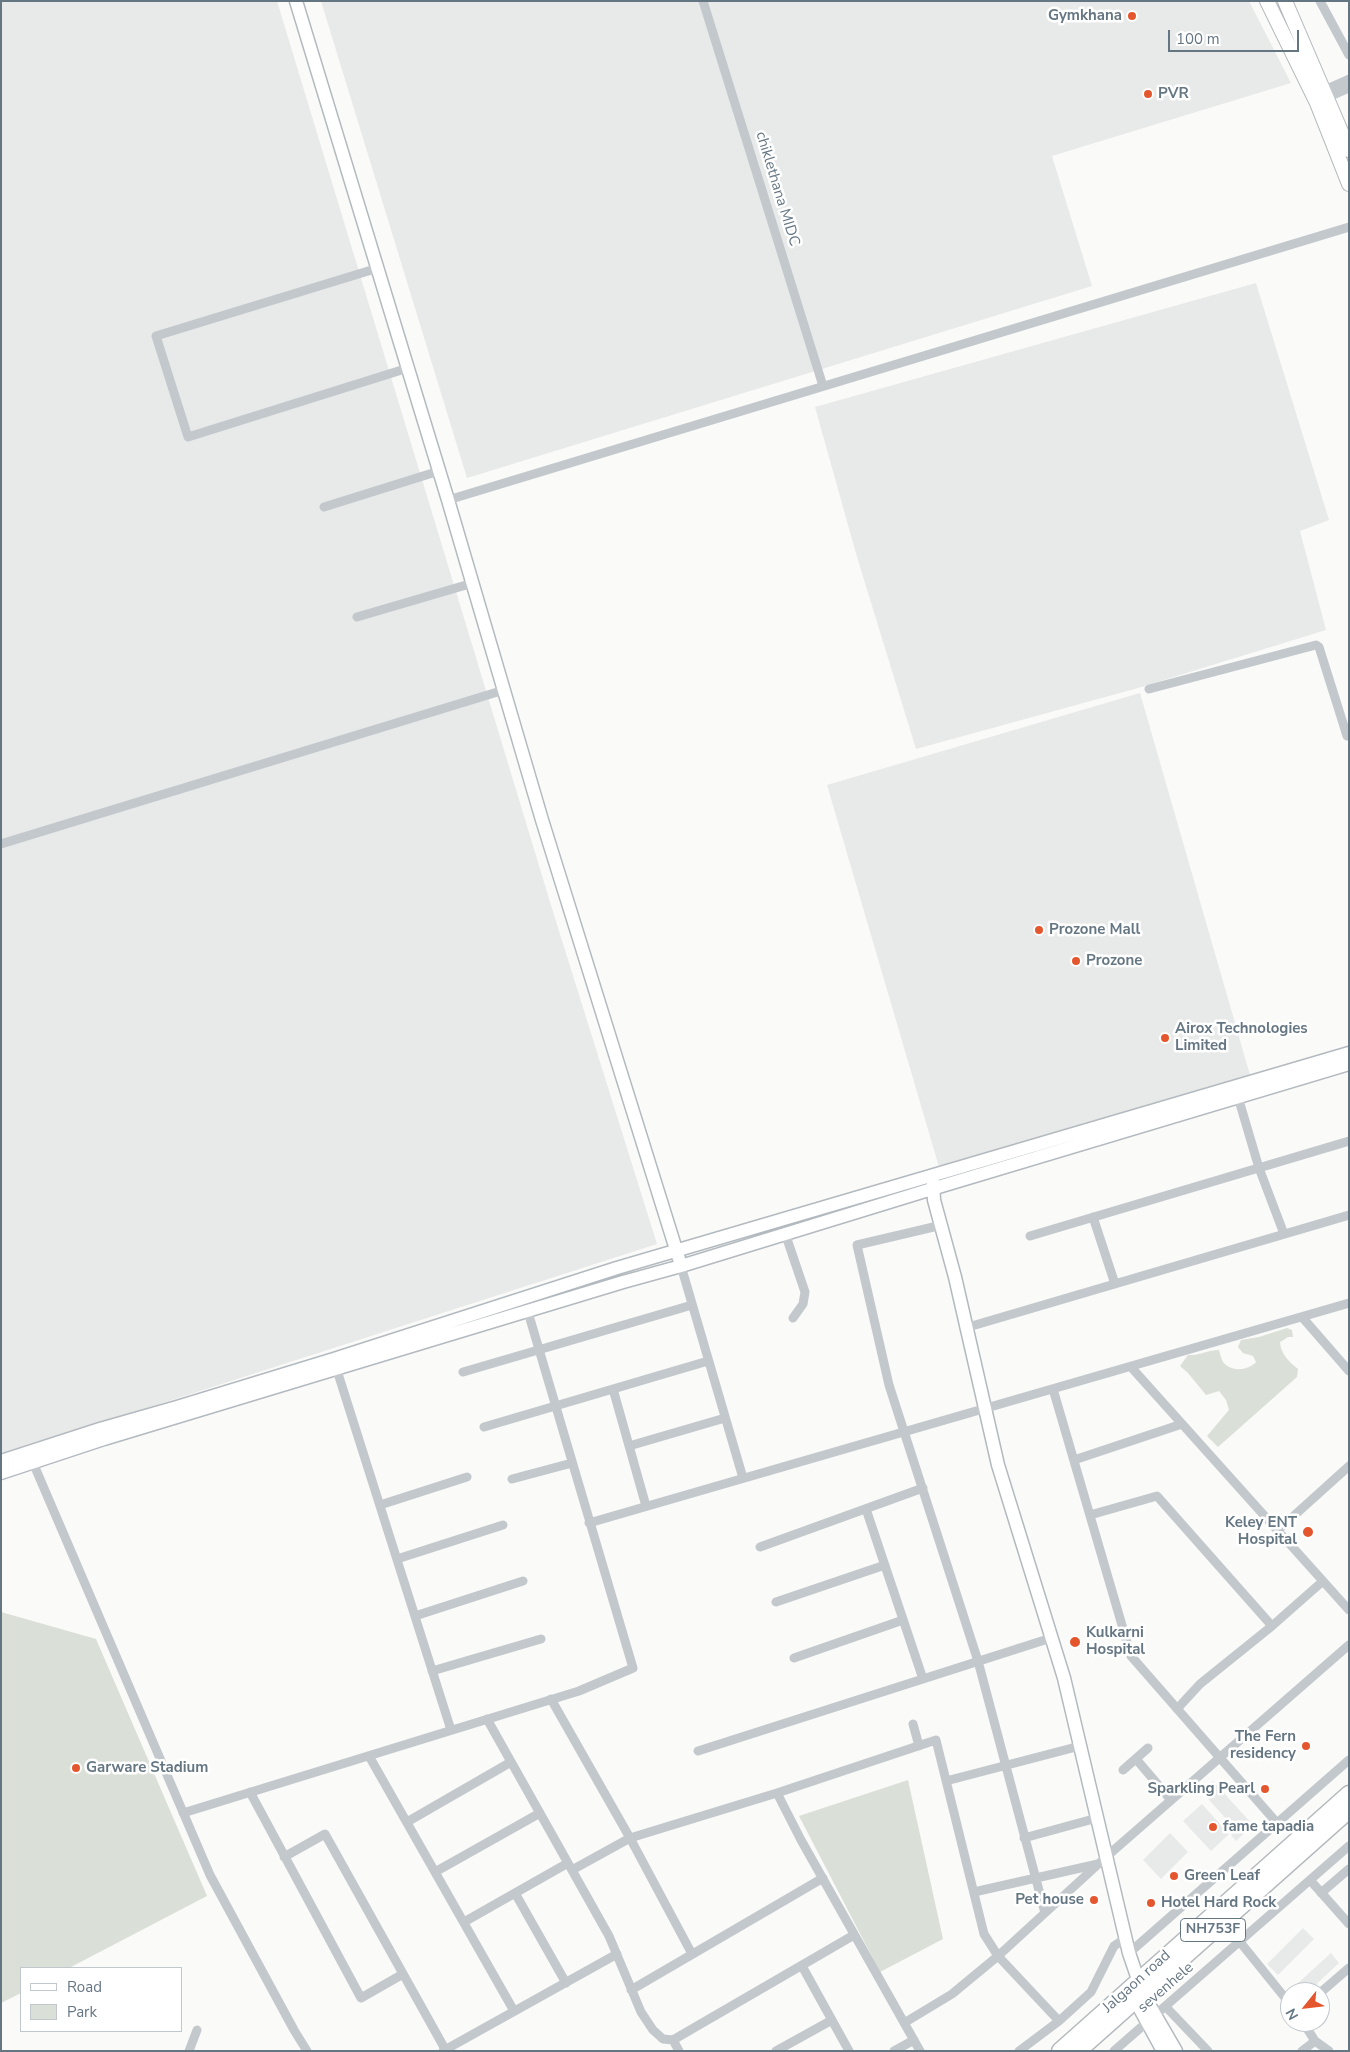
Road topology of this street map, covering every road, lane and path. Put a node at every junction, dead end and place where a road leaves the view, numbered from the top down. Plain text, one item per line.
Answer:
1 (296, 1) edge
2 (703, 1) edge
3 (1267, 1) edge
4 (1285, 1) edge
5 (1320, 1) edge
6 (1349, 54) edge
7 (1349, 79) edge
8 (1349, 88) edge
9 (1320, 97) junction
10 (1349, 150) edge
11 (1349, 184) edge
12 (1349, 227) edge
13 (378, 268) junction
14 (408, 368) junction
15 (823, 386) junction
16 (439, 471) junction
17 (448, 500) junction
18 (324, 507) dead end
19 (473, 583) junction
20 (357, 617) dead end
21 (1149, 689) dead end
22 (504, 690) junction
23 (1347, 736) dead end
24 (1, 844) edge
25 (1349, 1053) edge
26 (1349, 1064) edge
27 (1238, 1097) junction
28 (1349, 1142) edge
29 (1259, 1168) junction
30 (929, 1187) junction
31 (1093, 1217) junction
32 (1348, 1217) edge
33 (942, 1224) junction
34 (785, 1233) junction
35 (1284, 1234) junction
36 (1030, 1236) dead end
37 (676, 1252) junction
38 (681, 1266) junction
39 (1115, 1284) junction
40 (1349, 1303) edge
41 (692, 1305) junction
42 (528, 1312) junction
43 (1302, 1317) junction
44 (793, 1318) dead end
45 (965, 1328) junction
46 (539, 1349) junction
47 (708, 1361) junction
48 (335, 1364) junction
49 (1131, 1367) junction
50 (1349, 1371) edge
51 (463, 1372) dead end
52 (613, 1389) junction
53 (1053, 1389) junction
54 (555, 1406) junction
55 (984, 1408) junction
56 (725, 1418) junction
57 (1182, 1424) junction
58 (484, 1427) dead end
59 (904, 1431) junction
60 (629, 1446) junction
61 (31, 1458) junction
62 (1074, 1460) junction
63 (1, 1461) edge
64 (572, 1463) junction
65 (1349, 1466) edge
66 (1, 1474) edge
67 (467, 1477) dead end
68 (743, 1478) junction
69 (512, 1479) dead end
70 (923, 1488) junction
71 (380, 1505) junction
72 (646, 1506) junction
73 (866, 1509) junction
74 (1090, 1515) junction
75 (589, 1523) junction
76 (503, 1524) dead end
77 (1277, 1531) junction
78 (760, 1547) dead end
79 (397, 1559) junction
80 (885, 1565) junction
81 (523, 1581) dead end
82 (1323, 1581) junction
83 (776, 1602) dead end
84 (1349, 1610) edge
85 (415, 1616) junction
86 (903, 1620) junction
87 (1272, 1626) junction
88 (541, 1638) dead end
89 (1051, 1638) junction
90 (1349, 1645) edge
91 (794, 1658) dead end
92 (978, 1661) junction
93 (432, 1671) junction
94 (923, 1679) junction
95 (551, 1700) junction
96 (1177, 1708) junction
97 (487, 1719) junction
98 (913, 1724) dead end
99 (451, 1730) junction
100 (920, 1746) junction
101 (1080, 1746) junction
102 (1148, 1748) dead end
103 (698, 1751) dead end
104 (369, 1756) junction
105 (1220, 1757) junction
106 (1136, 1759) junction
107 (1349, 1760) edge
108 (511, 1762) junction
109 (1005, 1766) junction
110 (1123, 1770) dead end
111 (946, 1781) junction
112 (250, 1792) junction
113 (777, 1793) junction
114 (1349, 1794) edge
115 (1171, 1800) junction
116 (1349, 1810) edge
117 (183, 1813) junction
118 (540, 1813) junction
119 (1097, 1818) junction
120 (407, 1822) junction
121 (1277, 1823) junction
122 (630, 1838) junction
123 (1024, 1838) junction
124 (1349, 1846) edge
125 (284, 1856) junction
126 (1103, 1861) junction
127 (570, 1866) junction
128 (1349, 1869) edge
129 (435, 1872) junction
130 (1034, 1877) junction
131 (823, 1878) junction
132 (1310, 1880) junction
133 (974, 1892) junction
134 (515, 1893) junction
135 (1321, 1893) junction
136 (1045, 1913) junction
137 (464, 1922) junction
138 (1349, 1924) edge
139 (854, 1935) junction
140 (1126, 1938) junction
141 (1240, 1942) junction
142 (1129, 1953) junction
143 (617, 1954) junction
144 (692, 1954) junction
145 (998, 1956) junction
146 (802, 1966) junction
147 (1349, 1968) edge
148 (403, 1974) junction
149 (566, 1983) junction
150 (1330, 1984) edge
151 (631, 1990) junction
152 (1139, 1992) junction
153 (1280, 1992) edge
154 (1166, 2007) junction
155 (514, 2011) junction
156 (832, 2020) junction
157 (1151, 2020) junction
158 (1060, 2021) junction
159 (904, 2023) junction
160 (197, 2030) dead end
161 (1309, 2032) edge
162 (674, 2040) junction
163 (914, 2040) junction
164 (460, 2041) junction
165 (1315, 2041) junction
166 (444, 2050) edge
167 (189, 2051) edge
168 (307, 2051) edge
169 (465, 2051) edge
170 (679, 2051) edge
171 (776, 2051) edge
172 (849, 2051) edge
173 (894, 2051) edge
174 (920, 2051) edge
175 (1019, 2051) edge
176 (1060, 2051) edge
177 (1078, 2051) edge
178 (1114, 2051) edge
179 (1163, 2051) edge
180 (1176, 2051) edge
181 (1208, 2051) edge
182 (1302, 2051) edge
183 (1329, 2051) edge

1 - 13 street
2 - 15 street, chiklethana MIDC
3 - 9 main road
4 - 9 main road
5 - 6 street
7 - 9 street
8 - 9 street
9 - 10 main road
9 - 11 main road
12 - 15 street
13 - 14 street
13 - 14 street
14 - 16 street
15 - 17 street
16 - 17 street
16 - 18 street
17 - 19 street
19 - 20 street
19 - 22 street
21 - 23 street
22 - 24 street
22 - 37 street
25 - 30 street
26 - 27 street
27 - 29 street
27 - 30 street
28 - 29 street
29 - 31 street
29 - 35 street
30 - 33 street
30 - 34 street
30 - 37 street
31 - 36 street
31 - 39 street
32 - 35 street
33 - 45 street
33 - 59 street
34 - 38 street
34 - 44 street
35 - 39 street
37 - 38 street
37 - 48 street
38 - 41 street
38 - 42 street
39 - 45 street
40 - 43 street
41 - 46 street
41 - 47 street
42 - 46 street
42 - 48 street
43 - 49 street
43 - 50 street
45 - 55 street
46 - 51 street
46 - 54 street
47 - 52 street
47 - 56 street
48 - 61 street
48 - 71 street
49 - 53 street
49 - 57 street
52 - 54 street
52 - 60 street
53 - 55 street
53 - 62 street
54 - 58 street
54 - 64 street
55 - 59 street
55 - 89 street
56 - 60 street
56 - 68 street
57 - 62 street
57 - 77 street
59 - 68 street
59 - 70 street
60 - 72 street
61 - 63 street
61 - 66 street
61 - 117 street
62 - 74 street
64 - 69 street
64 - 75 street
65 - 77 street
67 - 71 street
68 - 72 street
70 - 73 street
70 - 92 street
71 - 79 street
72 - 75 street
73 - 78 street
73 - 80 street
74 - 87 street
74 - 96 street
75 - 95 street
76 - 79 street
77 - 82 street
79 - 85 street
80 - 83 street
80 - 86 street
81 - 85 street
82 - 84 street
82 - 87 street
85 - 93 street
86 - 91 street
86 - 94 street
87 - 96 street
88 - 93 street
89 - 92 street
89 - 101 street
90 - 105 street
92 - 94 street
92 - 109 street
93 - 99 street
94 - 103 street
95 - 97 street
95 - 122 street
96 - 105 street
97 - 99 street
97 - 108 street
98 - 100 street
99 - 104 street
100 - 111 street
100 - 113 street
101 - 109 street
101 - 119 street
102 - 106 street
104 - 112 street
104 - 120 street
105 - 115 street
105 - 121 street
106 - 110 street
106 - 115 street
107 - 121 street
108 - 118 street
108 - 120 street
109 - 111 street
109 - 123 street
111 - 133 street
112 - 117 street
112 - 125 street
113 - 122 street
113 - 131 street
114 - 152 highway, Jalgaon road / NH753F
115 - 126 street
116 - 152 highway, Jalgaon road / NH753F
117 - 168 street
118 - 127 street
118 - 129 street
119 - 123 street
119 - 126 street
120 - 129 street
121 - 142 street
122 - 127 street
122 - 144 street
123 - 130 street
124 - 132 street, sevenhele
125 - 148 street
125 - 148 street
126 - 130 street
126 - 136 street
126 - 140 street
127 - 134 street
127 - 143 street
128 - 135 street
129 - 137 street
130 - 133 street
130 - 136 street
131 - 139 street
131 - 144 street
132 - 135 street
132 - 141 street, sevenhele
133 - 145 street
134 - 137 street
134 - 149 street
135 - 138 street
136 - 145 street
137 - 155 street
139 - 146 street
139 - 159 street
140 - 142 street
140 - 158 street
141 - 153 street
141 - 154 street, sevenhele
142 - 152 street
143 - 149 street
143 - 151 street
144 - 151 street
145 - 158 street
145 - 159 street
146 - 156 street
146 - 162 street
147 - 150 street
148 - 166 street
149 - 155 street
151 - 162 street
152 - 157 street
152 - 176 highway, Jalgaon road / NH753F
152 - 177 highway, Jalgaon road / NH753F
154 - 157 street, sevenhele
154 - 181 street
155 - 164 street
156 - 171 street
156 - 172 street
157 - 178 street, sevenhele
157 - 179 street
157 - 180 street
158 - 175 street
159 - 163 street
160 - 167 street
161 - 165 street
162 - 170 street
163 - 173 street
163 - 174 street
164 - 166 street
164 - 169 street
165 - 182 street
165 - 183 street

